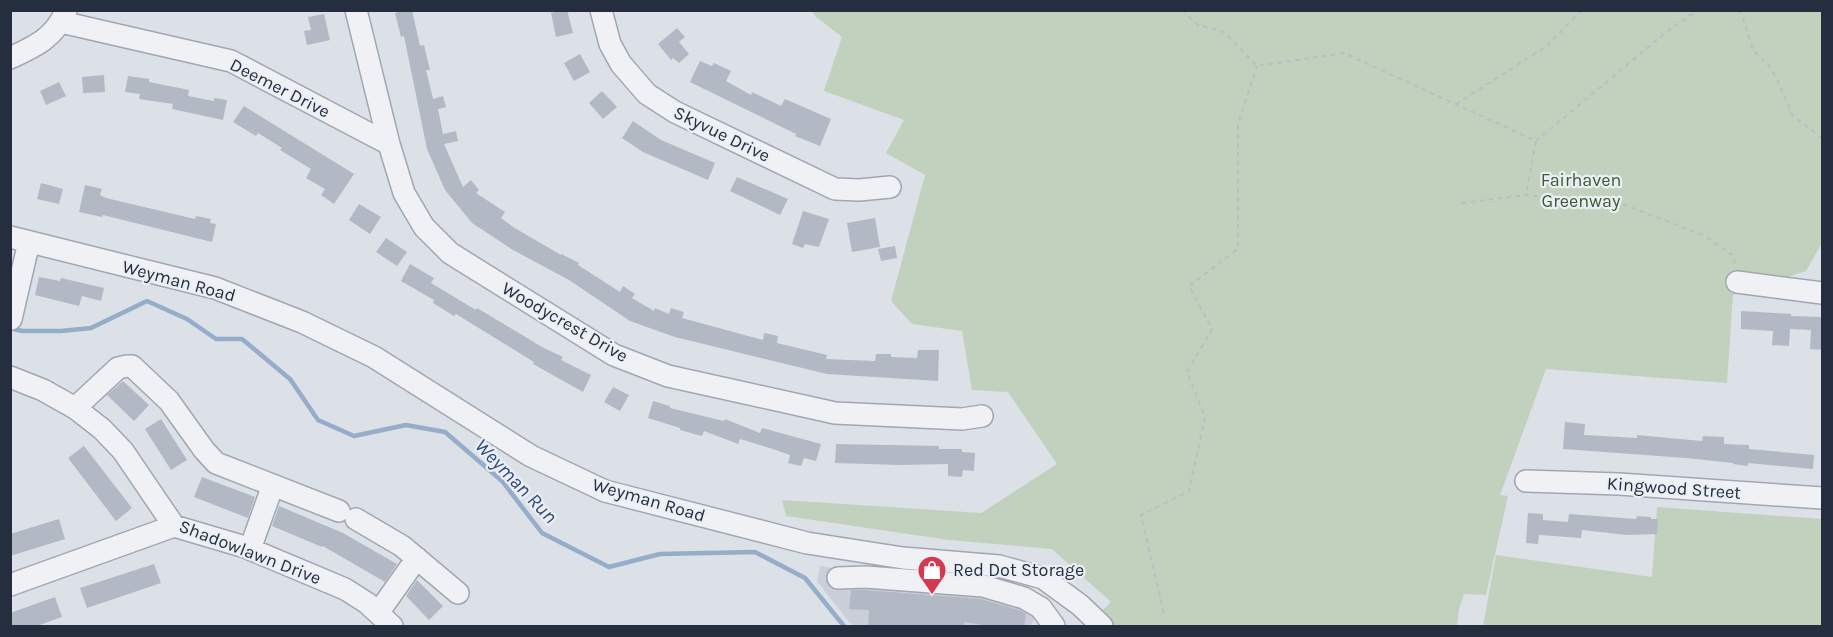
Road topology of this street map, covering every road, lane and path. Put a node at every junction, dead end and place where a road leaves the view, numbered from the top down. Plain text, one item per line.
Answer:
1 (356, 10) edge
2 (601, 10) edge
3 (1182, 10) edge
4 (1582, 10) edge
5 (1698, 10) edge
6 (1738, 10) edge
7 (64, 16) edge
8 (10, 58) edge
9 (1257, 66) junction
10 (1456, 104) junction
11 (1822, 138) edge
12 (1536, 141) junction
13 (389, 144) junction
14 (890, 187) dead end
15 (1526, 195) junction
16 (1462, 203) dead end
17 (20, 240) edge
18 (1737, 282) joint
19 (1822, 293) edge
20 (11, 319) edge
21 (10, 378) edge
22 (75, 408) junction
23 (982, 416) dead end
24 (1526, 481) dead end
25 (273, 485) junction
26 (1822, 498) edge
27 (174, 526) junction
28 (250, 549) junction
29 (417, 558) junction
30 (838, 578) dead end
31 (10, 585) edge
32 (458, 593) dead end
33 (1164, 613) dead end
34 (385, 620) edge
35 (1099, 626) edge
36 (1054, 627) edge

1 - 13 street, Woodycrest Drive
2 - 14 street, Skyvue Drive
3 - 9 path
4 - 10 path
5 - 12 path
6 - 11 path
7 - 8 street
7 - 13 street, Deemer Drive
9 - 10 path
9 - 33 path
10 - 12 path
12 - 15 path
13 - 23 street, Woodycrest Drive
15 - 16 path
15 - 18 path
17 - 20 street
17 - 35 street, Weyman Road
18 - 19 street
21 - 22 street, Shadowlawn Drive
22 - 25 street
22 - 27 street, Shadowlawn Drive
24 - 26 street, Kingwood Street
25 - 28 street
25 - 29 street
27 - 28 street, Shadowlawn Drive
27 - 31 street
28 - 34 street, Shadowlawn Drive
29 - 32 street
29 - 34 street
30 - 36 street

